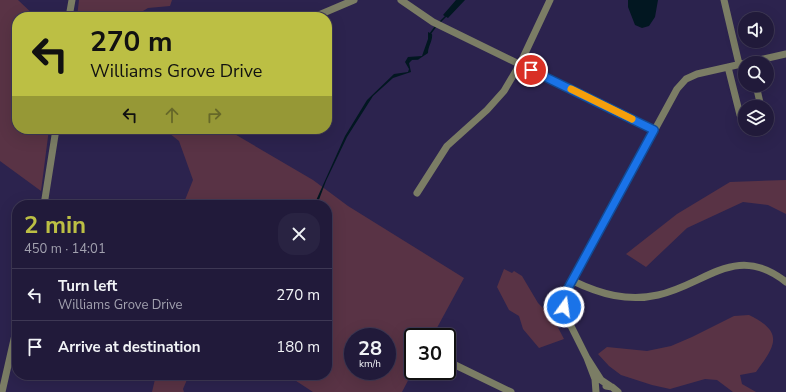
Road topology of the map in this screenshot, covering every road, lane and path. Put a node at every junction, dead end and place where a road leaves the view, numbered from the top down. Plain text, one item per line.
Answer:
1 (72, 0) edge
2 (354, 0) edge
3 (401, 0) edge
4 (550, 0) edge
5 (724, 0) edge
6 (70, 12) edge
7 (326, 12) edge
8 (786, 54) edge
9 (774, 57) edge
10 (738, 60) edge
11 (520, 64) junction
12 (738, 64) edge
13 (728, 67) junction
14 (738, 107) edge
15 (654, 130) junction
16 (55, 134) edge
17 (417, 193) dead end
18 (45, 200) edge
19 (573, 281) junction
20 (786, 282) edge
21 (12, 348) edge
22 (586, 358) junction
23 (456, 366) edge
24 (610, 386) junction
25 (506, 391) edge
26 (2, 392) edge
27 (596, 392) edge
28 (618, 392) edge

1 - 6 street
2 - 7 street
3 - 11 street
4 - 11 street
5 - 10 street
8 - 9 street
11 - 15 street
11 - 17 street
12 - 13 street
13 - 14 street
13 - 15 street
15 - 19 street
16 - 18 street
19 - 20 street
19 - 22 street
21 - 26 street
22 - 24 street
22 - 27 street
23 - 25 street
24 - 27 street
24 - 28 street

